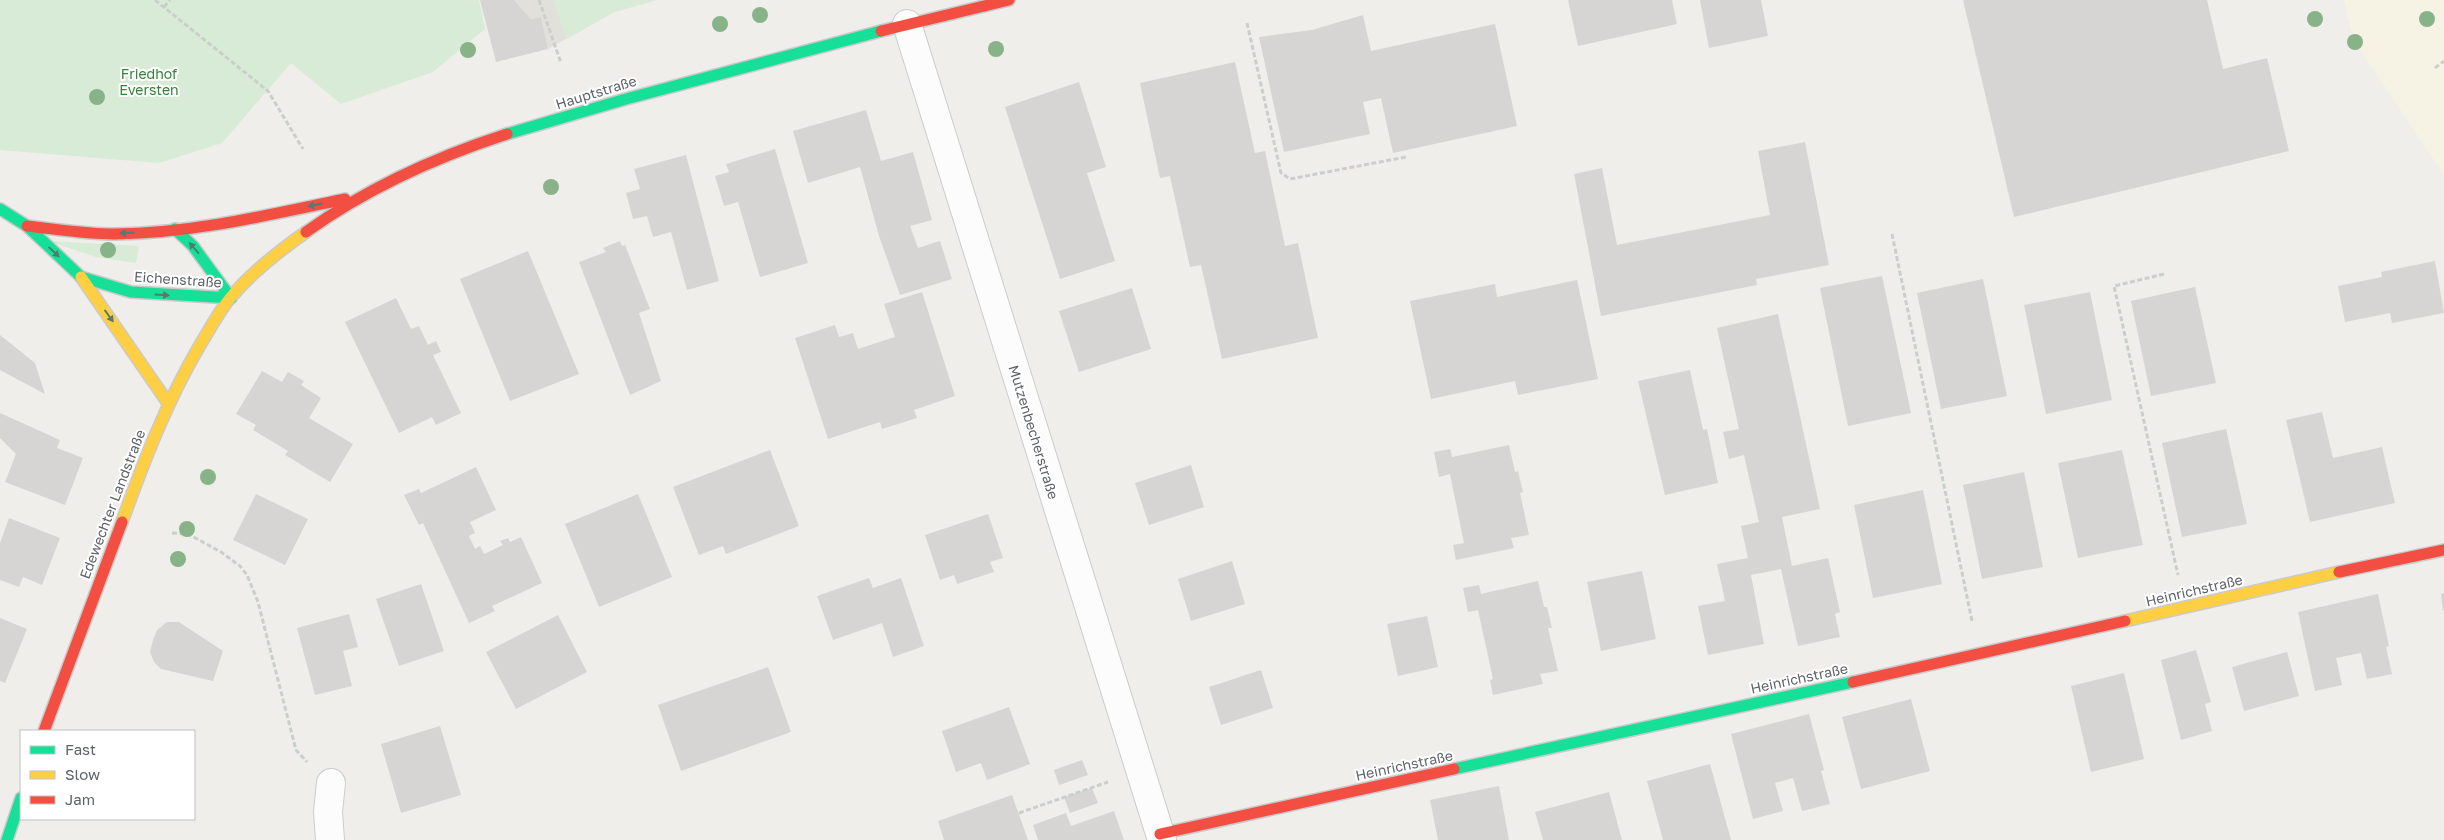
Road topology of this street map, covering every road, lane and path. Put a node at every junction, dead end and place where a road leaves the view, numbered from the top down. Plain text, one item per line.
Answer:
1 (155, 0) edge
2 (170, 0) edge
3 (539, 0) edge
4 (1009, 0) edge
5 (164, 7) junction
6 (1247, 23) dead end
7 (907, 24) junction
8 (2444, 60) edge
9 (561, 63) dead end
10 (2435, 68) dead end
11 (303, 149) dead end
12 (1406, 157) dead end
13 (363, 195) junction
14 (0, 209) edge
15 (27, 226) junction
16 (175, 229) junction
17 (1892, 234) dead end
18 (2164, 274) dead end
19 (81, 277) junction
20 (230, 298) junction
21 (168, 403) junction
22 (172, 533) dead end
23 (2444, 550) edge
24 (2185, 608) junction
25 (1979, 654) junction
26 (44, 730) edge
27 (1141, 771) junction
28 (331, 782) joint
29 (20, 801) edge
30 (1019, 813) dead end
31 (1162, 837) edge
32 (7, 840) edge
33 (330, 840) edge

1 - 5 path
2 - 5 path
3 - 9 path
4 - 7 main road, Hauptstraße
5 - 11 path
6 - 12 path
7 - 13 main road, Hauptstraße
7 - 27 street, Mutzenbecherstraße
8 - 10 path
13 -> 16 main road
13 - 20 main road, Hauptstraße
14 - 15 main road, Eichenstraße
16 -> 15 main road
15 -> 19 main road, Eichenstraße
20 -> 16 main road
17 - 25 path
18 - 24 path
19 -> 20 main road, Eichenstraße
19 -> 21 main road
20 - 21 main road, Edewechter Landstraße
21 - 26 main road, Edewechter Landstraße
22 - 28 path
23 - 24 main road, Heinrichstraße
24 - 25 main road, Heinrichstraße
25 - 31 main road, Heinrichstraße
27 - 30 path
27 - 31 street, Mutzenbecherstraße
28 - 33 street
29 - 32 main road

